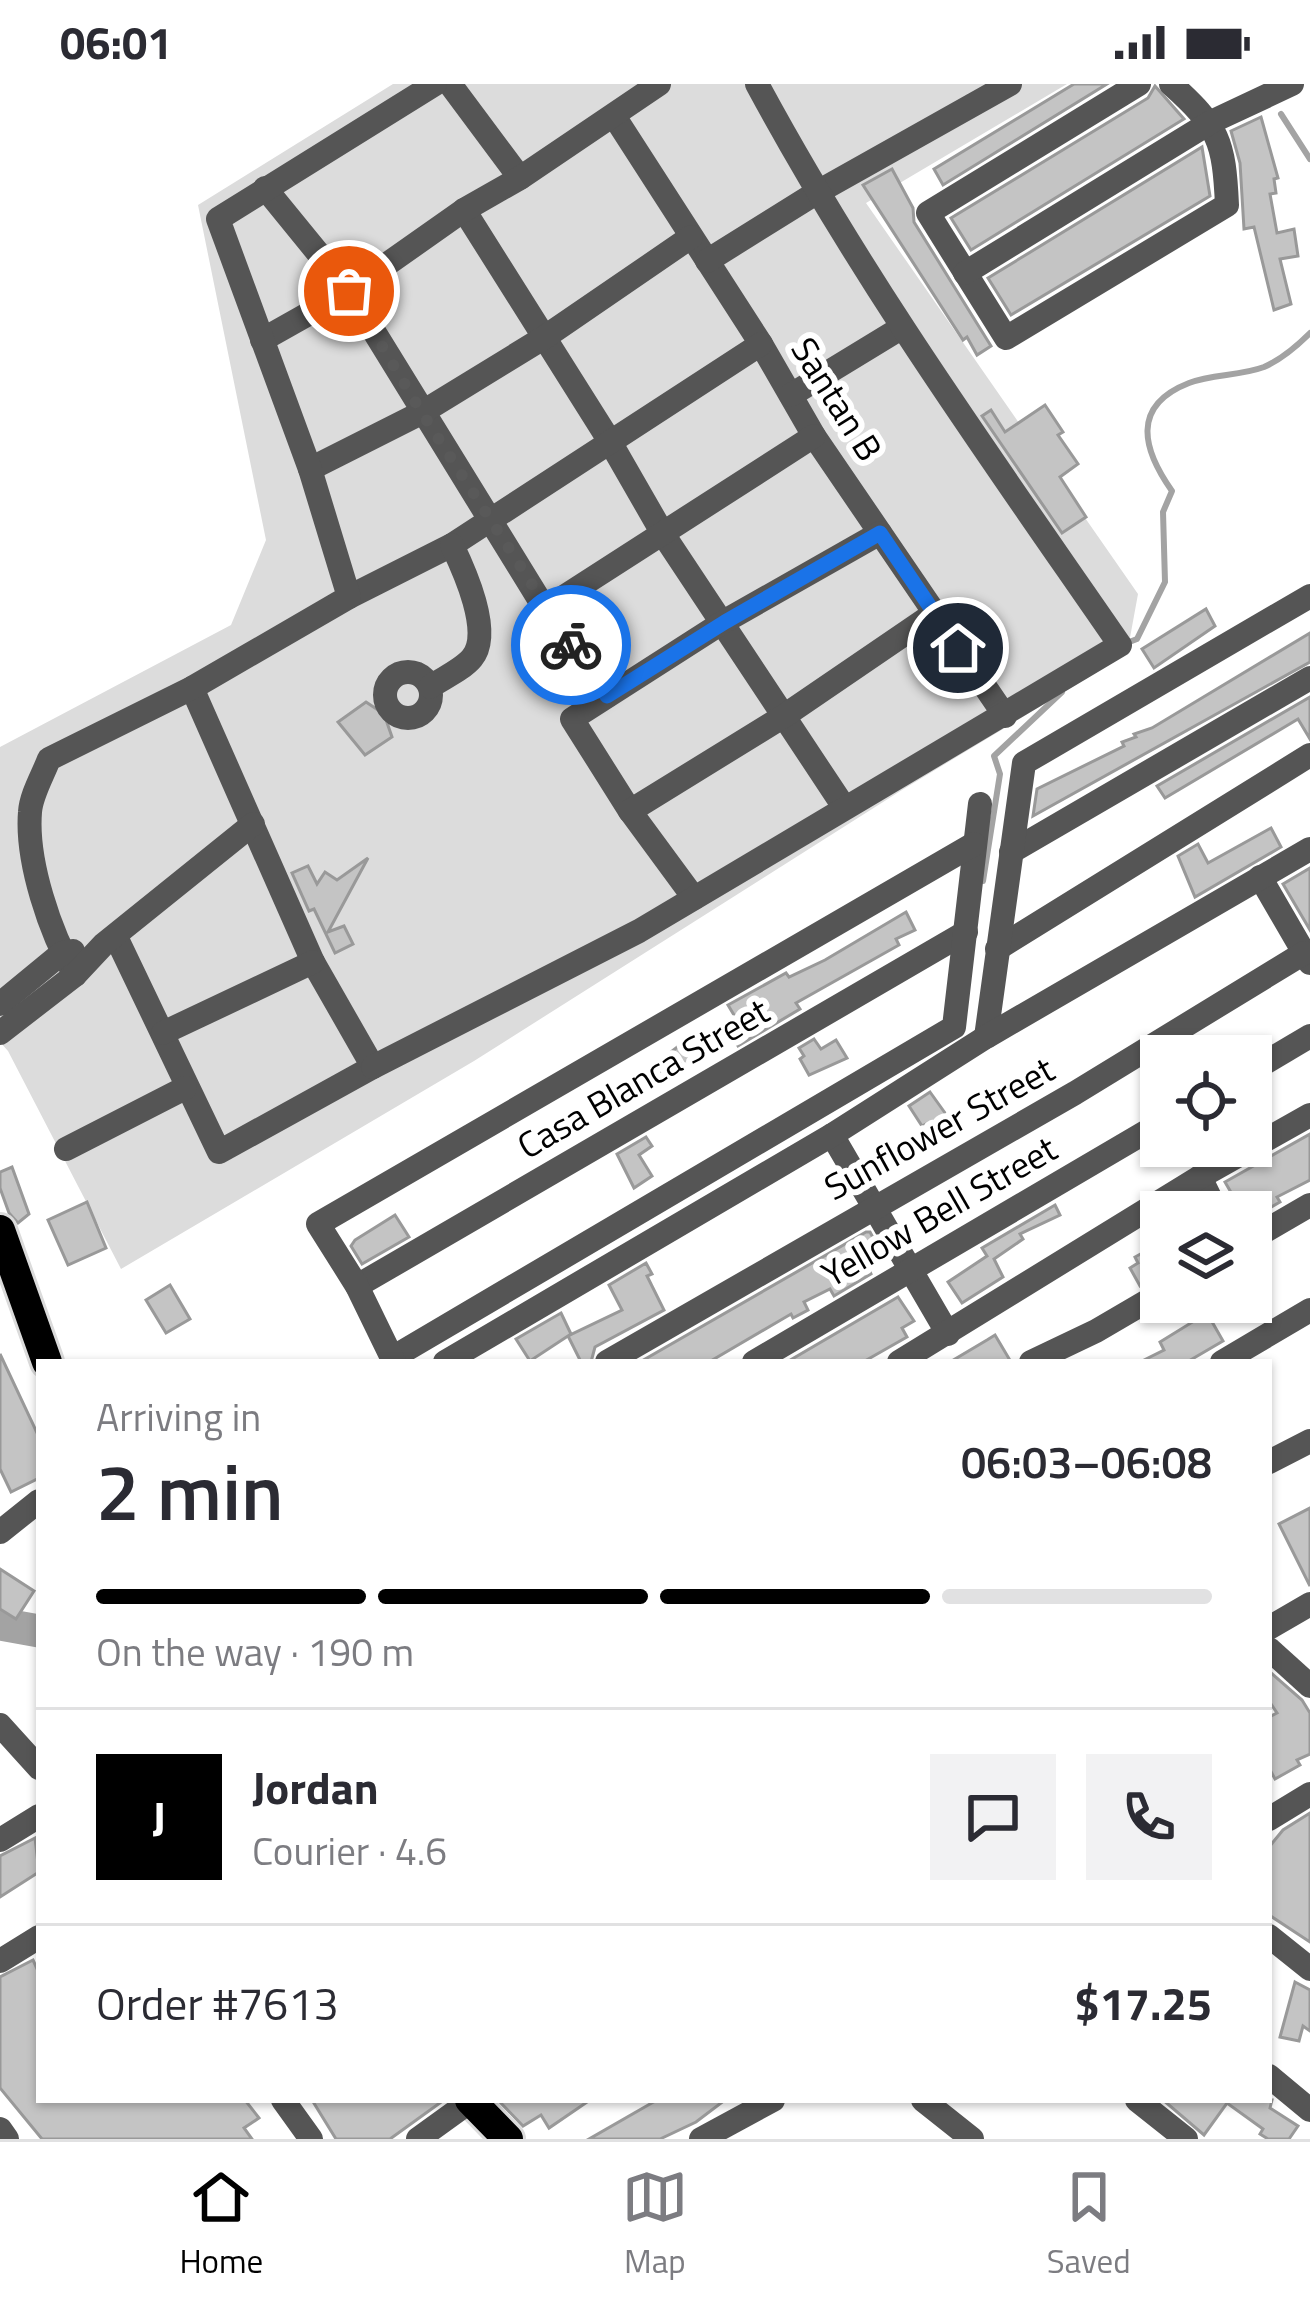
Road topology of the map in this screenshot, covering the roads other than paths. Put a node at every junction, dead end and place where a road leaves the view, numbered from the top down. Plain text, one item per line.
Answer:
1 (435, 84) edge
2 (449, 84) edge
3 (658, 84) edge
4 (758, 84) edge
5 (1010, 84) edge
6 (1139, 84) edge
7 (1171, 84) edge
8 (1292, 84) edge
9 (976, 93) edge
10 (614, 116) junction
11 (1211, 122) junction
12 (520, 178) junction
13 (265, 188) junction
14 (815, 193) junction
15 (464, 210) junction
16 (692, 237) junction
17 (706, 260) junction
18 (965, 273) junction
19 (349, 291) junction
20 (901, 328) junction
21 (545, 337) junction
22 (262, 340) junction
23 (761, 344) junction
24 (791, 395) junction
25 (422, 413) junction
26 (814, 436) junction
27 (609, 440) junction
28 (310, 469) junction
29 (489, 518) junction
30 (880, 533) junction
31 (663, 534) junction
32 (452, 544) junction
33 (1310, 596) edge
34 (349, 597) junction
35 (545, 609) junction
36 (935, 614) junction
37 (725, 622) junction
38 (1310, 678) edge
39 (430, 687) dead end
40 (192, 688) junction
41 (607, 696) junction
42 (784, 716) junction
43 (1005, 716) junction
44 (1310, 755) edge
45 (980, 804) dead end
46 (844, 807) junction
47 (630, 811) junction
48 (254, 824) junction
49 (974, 844) junction
50 (1310, 849) edge
51 (1011, 853) junction
52 (1260, 877) junction
53 (694, 898) junction
54 (966, 932) junction
55 (110, 940) junction
56 (997, 949) junction
57 (1307, 958) edge
58 (313, 962) junction
59 (68, 964) junction
60 (0, 1004) edge
61 (0, 1033) edge
62 (163, 1033) junction
63 (1310, 1036) edge
64 (986, 1037) junction
65 (1272, 1059) edge
66 (373, 1067) junction
67 (185, 1088) junction
68 (1310, 1115) edge
69 (1140, 1135) edge
70 (832, 1136) junction
71 (66, 1149) dead end
72 (1200, 1178) junction
73 (1206, 1191) edge
74 (1310, 1205) edge
75 (873, 1206) junction
76 (1272, 1227) edge
77 (0, 1231) edge
78 (910, 1269) junction
79 (356, 1286) junction
80 (1140, 1305) edge
81 (1310, 1310) edge
82 (948, 1334) junction
83 (474, 1354) edge
84 (46, 1359) edge
85 (392, 1359) edge
86 (395, 1359) edge
87 (612, 1359) edge
88 (759, 1359) edge
89 (904, 1359) edge
90 (1037, 1359) edge
91 (1227, 1359) edge
92 (1310, 1441) edge
93 (1272, 1460) edge
94 (36, 1503) edge
95 (0, 1532) edge
96 (1310, 1604) edge
97 (1272, 1626) edge
98 (1272, 1652) edge
99 (1310, 1686) edge
100 (0, 1725) edge
101 (36, 1765) edge
102 (1310, 1794) edge
103 (1278, 1814) edge
104 (36, 1818) edge
105 (1310, 1827) edge
106 (0, 1840) edge
107 (1272, 1938) edge
108 (36, 1939) edge
109 (0, 1961) edge
110 (1310, 1969) edge
111 (1272, 2078) edge
112 (285, 2103) edge
113 (467, 2103) edge
114 (474, 2103) edge
115 (767, 2103) edge
116 (927, 2103) edge
117 (1141, 2103) edge
118 (1310, 2110) edge
119 (733, 2120) junction
120 (0, 2129) edge
121 (7, 2139) edge
122 (311, 2139) edge
123 (418, 2139) edge
124 (508, 2139) edge
125 (701, 2139) edge
126 (756, 2139) edge
127 (972, 2139) edge
128 (1186, 2139) edge

1 - 13 street
2 - 12 street
3 - 10 street
4 - 14 street
5 - 9 street
6 - 18 street
7 - 11 street
8 - 11 street
9 - 14 street
10 - 12 street
10 - 16 street, Santan B
11 - 18 street
11 - 18 street
12 - 15 street
13 - 19 street
13 - 22 street
14 - 17 street
14 - 20 street
15 - 19 street
15 - 21 street
16 - 17 street, Santan B
16 - 21 street
17 - 23 street, Santan B
19 - 22 street
19 - 25 street
20 - 24 street
20 - 43 street
21 - 25 street
21 - 27 street
22 - 28 street
23 - 24 street, Santan B
23 - 27 street
24 - 26 street, Santan B
25 - 28 street
25 - 29 street
26 - 30 street, Santan B
26 - 31 street
27 - 29 street
27 - 31 street
28 - 34 street
29 - 32 street
29 - 35 street
30 - 36 street, Santan B
30 - 37 street
31 - 35 street
31 - 37 street
32 - 34 street
32 - 39 street
33 - 51 street
34 - 40 street
35 - 41 street
36 - 42 street
36 - 43 street, Santan B
37 - 41 street
37 - 42 street
38 - 51 street
40 - 48 street
40 - 59 street
41 - 47 street
42 - 46 street
42 - 47 street
43 - 46 street
44 - 56 street
45 - 49 street
46 - 53 street
47 - 53 street
48 - 55 street
48 - 58 street
49 - 54 street
49 - 79 street
50 - 52 street
51 - 56 street
52 - 57 street
52 - 64 street
53 - 66 street
54 - 79 street, Casa Blanca Street
54 - 86 street
55 - 59 street
55 - 62 street
56 - 64 street
57 - 75 street, Sunflower Street
58 - 62 street
58 - 66 street
59 - 60 street
59 - 61 street
62 - 67 street
63 - 65 street
64 - 70 street
66 - 67 street
67 - 71 street
68 - 72 street
69 - 78 street, Yellow Bell Street
70 - 75 street
70 - 83 street
72 - 73 street
72 - 82 street
74 - 76 street
75 - 78 street
75 - 87 street, Sunflower Street
77 - 84 main road
78 - 82 street
78 - 88 street, Yellow Bell Street
79 - 85 street
80 - 90 street
81 - 91 street
82 - 89 street
92 - 93 street
94 - 95 street
96 - 97 street
98 - 99 street
100 - 101 street
102 - 103 street
103 - 105 street
104 - 106 street
107 - 110 street
108 - 109 street
111 - 118 street
112 - 122 street
113 - 123 street
114 - 124 main road
115 - 119 street
116 - 127 street
117 - 128 street
119 - 125 street
119 - 126 street
120 - 121 street

